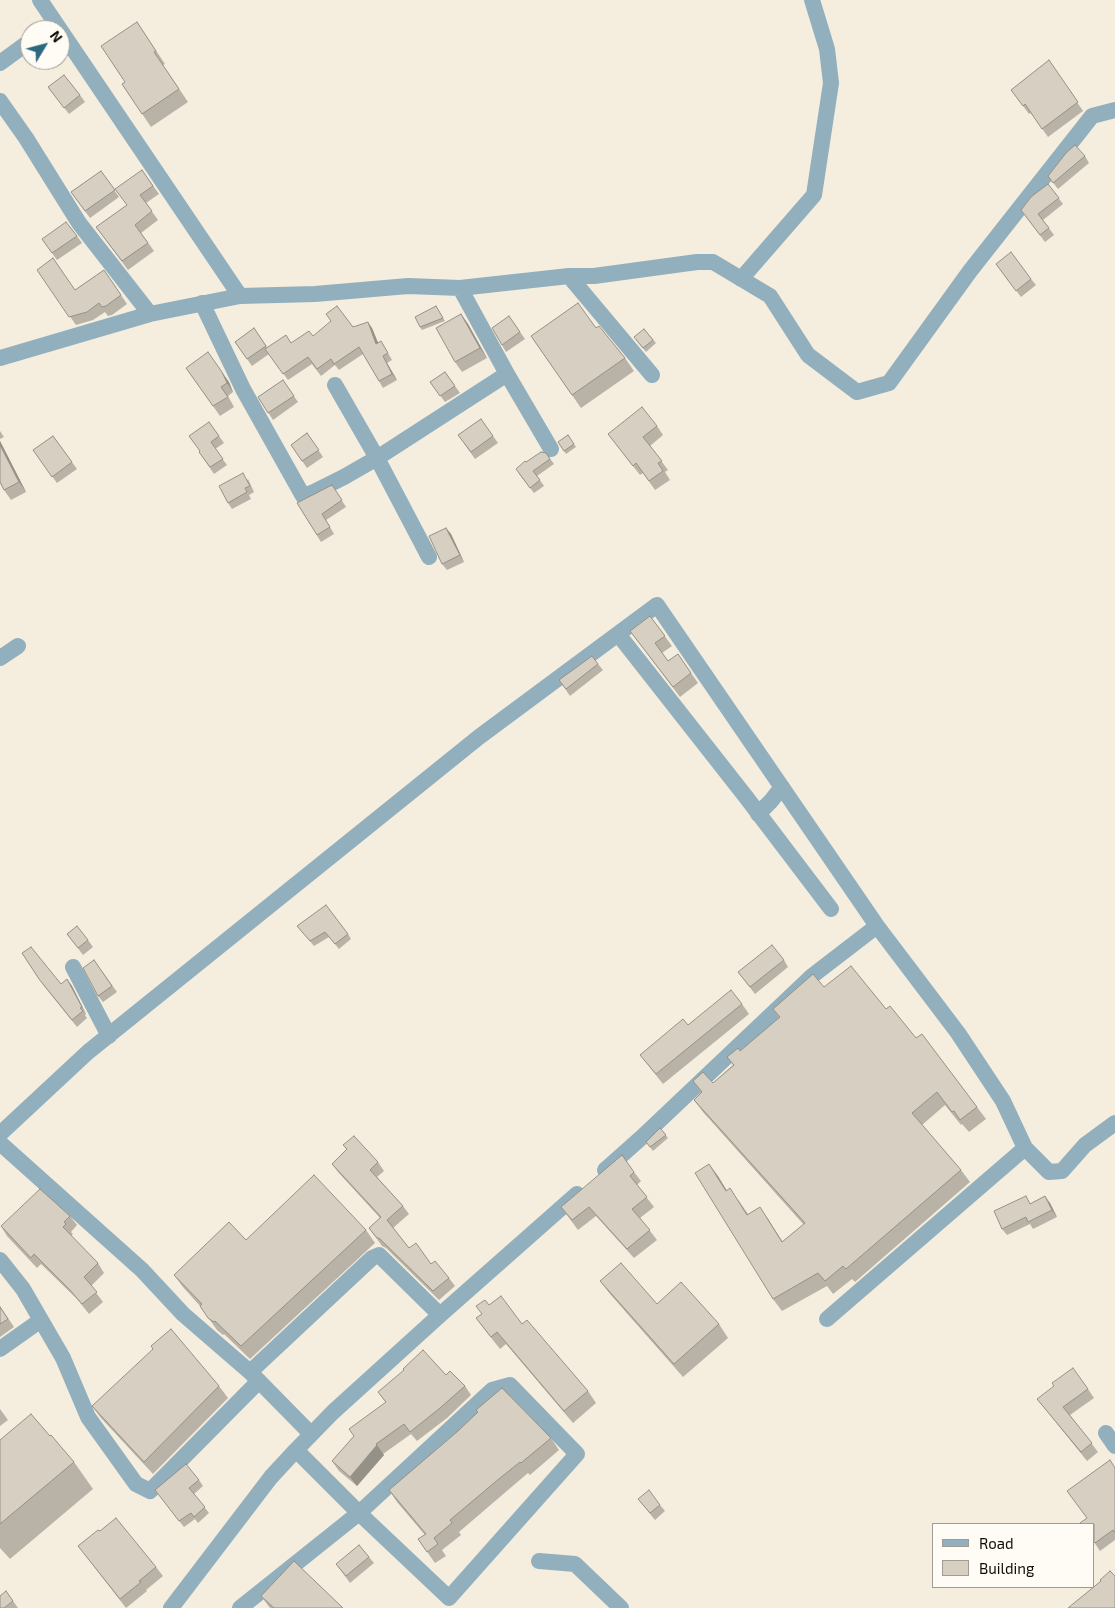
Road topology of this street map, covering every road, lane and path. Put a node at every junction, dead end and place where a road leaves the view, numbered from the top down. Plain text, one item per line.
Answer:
1 (40, 0) edge
2 (812, 0) edge
3 (47, 20) edge
4 (20, 48) edge
5 (70, 56) edge
6 (0, 63) edge
7 (0, 101) edge
8 (1115, 110) edge
9 (569, 276) junction
10 (741, 278) junction
11 (460, 288) junction
12 (240, 296) junction
13 (202, 303) junction
14 (150, 314) junction
15 (0, 358) edge
16 (507, 374) junction
17 (652, 375) dead end
18 (336, 386) dead end
19 (551, 449) dead end
20 (377, 458) junction
21 (429, 557) dead end
22 (618, 634) junction
23 (18, 646) dead end
24 (0, 658) edge
25 (782, 787) junction
26 (758, 814) junction
27 (831, 909) dead end
28 (877, 926) junction
29 (73, 967) dead end
30 (108, 1036) junction
31 (1115, 1123) edge
32 (0, 1134) edge
33 (0, 1143) edge
34 (1025, 1148) junction
35 (0, 1260) edge
36 (440, 1315) junction
37 (827, 1319) dead end
38 (41, 1320) junction
39 (0, 1349) edge
40 (255, 1376) junction
41 (311, 1434) junction
42 (296, 1450) junction
43 (360, 1513) junction
44 (539, 1561) dead end
45 (171, 1608) edge
46 (240, 1608) edge
47 (621, 1608) edge

1 - 3 street
2 - 10 street
4 - 6 street
5 - 12 street
7 - 14 street
8 - 10 street
9 - 10 street
9 - 11 street
9 - 17 street
11 - 12 street
11 - 16 street
12 - 13 street
13 - 14 street
13 - 20 street
14 - 15 street
16 - 19 street
16 - 20 street
18 - 20 street
20 - 21 street
22 - 25 street
22 - 26 street
22 - 30 street
23 - 24 street
25 - 26 street
25 - 28 street
26 - 27 street
28 - 34 street
28 - 36 street
29 - 30 street
30 - 32 street
31 - 34 street
33 - 40 street
34 - 37 street
35 - 38 street
36 - 40 street
36 - 41 street
38 - 39 street
38 - 40 street
40 - 41 street
41 - 42 street
42 - 43 street
42 - 45 street
43 - 43 street
43 - 46 street
44 - 47 street

